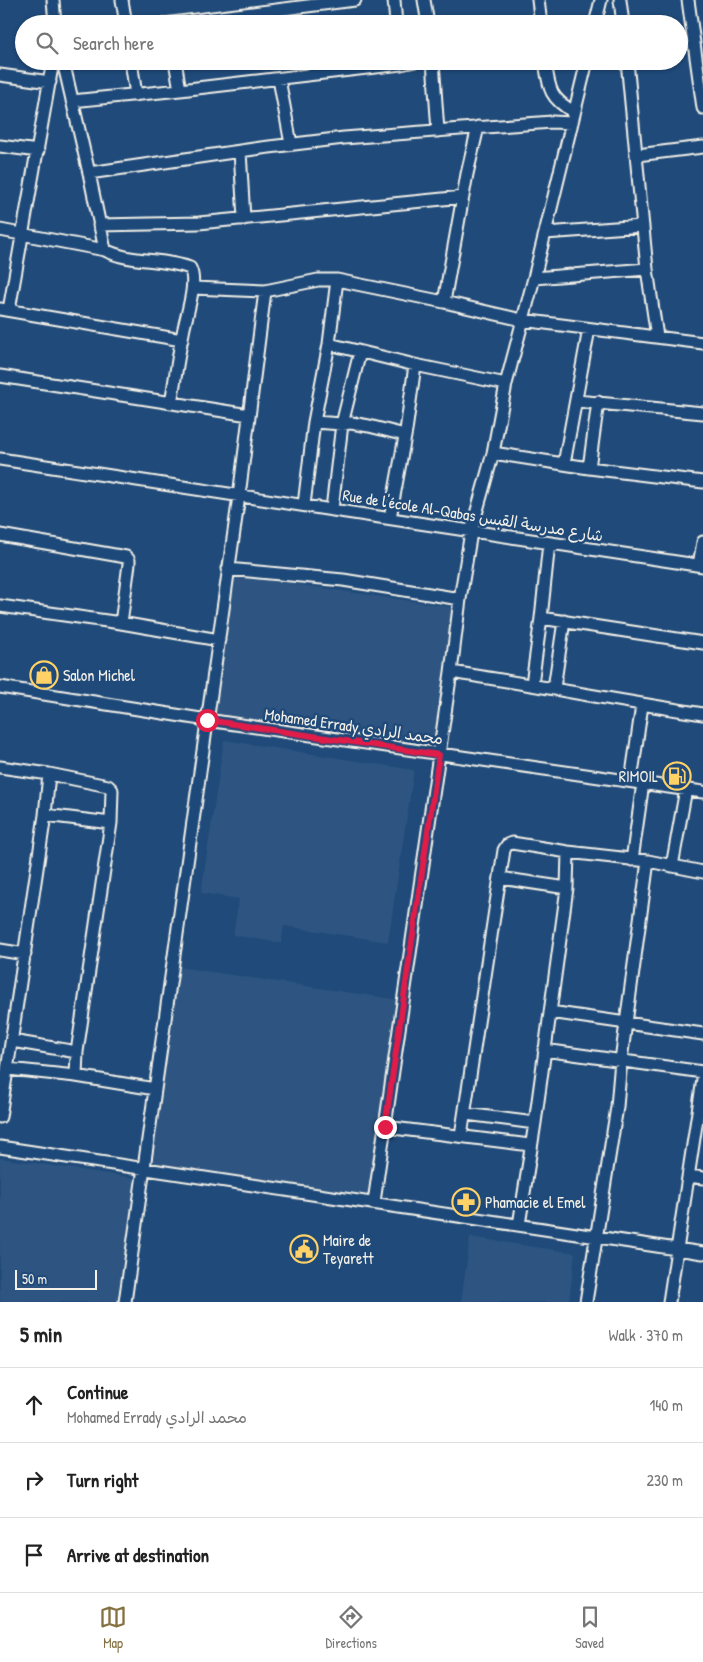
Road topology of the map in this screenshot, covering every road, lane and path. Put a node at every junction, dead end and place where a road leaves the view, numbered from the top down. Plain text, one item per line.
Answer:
1 (53, 0) edge
2 (122, 0) edge
3 (355, 0) edge
4 (394, 0) edge
5 (424, 0) edge
6 (538, 0) edge
7 (600, 0) edge
8 (620, 0) edge
9 (688, 0) edge
10 (317, 2) edge
11 (277, 5) edge
12 (54, 15) edge
13 (124, 15) edge
14 (217, 15) edge
15 (395, 15) edge
16 (426, 15) edge
17 (540, 15) edge
18 (597, 15) edge
19 (622, 15) edge
20 (52, 70) edge
21 (65, 70) edge
22 (132, 70) edge
23 (177, 70) edge
24 (348, 70) edge
25 (434, 70) edge
26 (546, 70) edge
27 (584, 70) edge
28 (628, 70) edge
29 (0, 75) edge
30 (280, 79) junction
31 (50, 82) junction
32 (180, 90) junction
33 (136, 95) junction
34 (72, 101) junction
35 (703, 108) edge
36 (573, 117) junction
37 (478, 127) junction
38 (438, 131) junction
39 (291, 144) junction
40 (0, 146) edge
41 (703, 148) edge
42 (38, 151) junction
43 (240, 151) junction
44 (637, 155) junction
45 (89, 173) junction
46 (463, 197) junction
47 (244, 219) junction
48 (99, 225) junction
49 (643, 226) junction
50 (0, 230) edge
51 (23, 233) junction
52 (545, 234) junction
53 (105, 250) junction
54 (647, 269) junction
55 (534, 278) junction
56 (337, 280) junction
57 (193, 288) junction
58 (265, 291) junction
59 (444, 302) junction
60 (5, 310) edge
61 (522, 320) junction
62 (589, 329) junction
63 (657, 337) junction
64 (182, 340) junction
65 (703, 343) edge
66 (329, 344) junction
67 (360, 352) junction
68 (415, 365) junction
69 (0, 376) edge
70 (506, 384) junction
71 (576, 400) junction
72 (598, 402) junction
73 (171, 403) junction
74 (703, 414) edge
75 (249, 415) junction
76 (314, 422) junction
77 (342, 424) junction
78 (405, 435) junction
79 (493, 453) junction
80 (0, 459) edge
81 (564, 464) junction
82 (589, 468) junction
83 (703, 482) edge
84 (239, 496) junction
85 (304, 505) junction
86 (332, 509) junction
87 (390, 518) junction
88 (471, 532) junction
89 (0, 535) edge
90 (703, 542) edge
91 (549, 543) junction
92 (701, 566) edge
93 (228, 569) junction
94 (460, 599) junction
95 (0, 606) edge
96 (541, 618) junction
97 (564, 621) junction
98 (121, 623) junction
99 (219, 640) junction
100 (703, 643) edge
101 (451, 672) junction
102 (532, 684) junction
103 (0, 687) edge
104 (554, 688) junction
105 (642, 705) junction
106 (703, 714) edge
107 (207, 720) junction
108 (439, 755) junction
109 (0, 766) edge
110 (49, 774) junction
111 (631, 780) junction
112 (643, 783) junction
113 (686, 789) junction
114 (703, 792) edge
115 (45, 815) junction
116 (111, 823) junction
117 (568, 852) junction
118 (632, 860) junction
119 (648, 861) junction
120 (672, 866) junction
121 (703, 872) edge
122 (500, 878) junction
123 (567, 888) junction
124 (0, 950) edge
125 (25, 954) junction
126 (550, 1012) junction
127 (626, 1023) junction
128 (703, 1034) edge
129 (12, 1041) junction
130 (544, 1050) junction
131 (78, 1052) junction
132 (621, 1060) junction
133 (8, 1069) junction
134 (703, 1072) edge
135 (76, 1076) junction
136 (703, 1079) edge
137 (155, 1089) junction
138 (466, 1114) junction
139 (0, 1117) edge
140 (535, 1123) junction
141 (385, 1127) junction
142 (462, 1136) junction
143 (698, 1143) edge
144 (530, 1145) junction
145 (0, 1147) edge
146 (144, 1168) junction
147 (689, 1176) junction
148 (703, 1178) edge
149 (374, 1202) junction
150 (519, 1225) junction
151 (596, 1236) junction
152 (678, 1249) junction
153 (703, 1253) edge
154 (125, 1302) edge
155 (586, 1302) edge
156 (669, 1302) edge

1 - 12 street
2 - 13 street
3 - 10 street
4 - 15 street
5 - 16 street
6 - 17 street
7 - 18 street
8 - 19 street
9 - 35 street
10 - 11 street
11 - 14 street
20 - 31 street
21 - 34 street
22 - 33 street
23 - 32 street
24 - 30 street
25 - 38 street
26 - 36 street
27 - 36 street
28 - 44 street
29 - 31 street
30 - 32 street
30 - 39 street
31 - 42 street
32 - 33 street
33 - 34 street
34 - 45 street
36 - 37 street
36 - 52 street
37 - 38 street
37 - 46 street
38 - 39 street
39 - 43 street
40 - 42 street
41 - 44 street
42 - 51 street
43 - 45 street
43 - 47 street
44 - 49 street
45 - 48 street
46 - 47 street
46 - 59 street
47 - 48 street
48 - 53 street
49 - 52 street
49 - 54 street
50 - 51 street
51 - 53 street
51 - 60 street
52 - 55 street
53 - 57 street
54 - 55 street
54 - 63 street
55 - 61 street
56 - 58 street
56 - 59 street
56 - 66 street
57 - 58 street
57 - 64 street
58 - 75 street
59 - 61 street
60 - 64 street
61 - 62 street
61 - 70 street
62 - 63 street
62 - 71 street
63 - 65 street
64 - 73 street
66 - 67 street
66 - 76 street
67 - 68 street
67 - 77 street
68 - 70 street
68 - 78 street
69 - 73 street
70 - 79 street
71 - 72 street
71 - 81 street
72 - 74 street
72 - 82 street
73 - 75 street
75 - 84 street
76 - 77 street
76 - 85 street
77 - 78 street
77 - 86 street
78 - 87 street
79 - 81 street
79 - 88 street
80 - 84 street, Rue de l'école Al-Qabas شارع مدرسة القبس
81 - 82 street
82 - 83 street
84 - 85 street, Rue de l'école Al-Qabas شارع مدرسة القبس
84 - 93 street
85 - 86 street, Rue de l'école Al-Qabas شارع مدرسة القبس
86 - 87 street, Rue de l'école Al-Qabas شارع مدرسة القبس
87 - 88 street, Rue de l'école Al-Qabas شارع مدرسة القبس
88 - 91 street, Rue de l'école Al-Qabas شارع مدرسة القبس
88 - 94 street
89 - 98 street
90 - 92 street
91 - 92 street, Rue de l'école Al-Qabas شارع مدرسة القبس
91 - 96 street
93 - 94 street
93 - 99 street
94 - 101 street
95 - 98 street
96 - 97 street
96 - 102 street
97 - 100 street
97 - 104 street
98 - 99 street
99 - 107 street
101 - 102 street
101 - 108 street
102 - 104 street
103 - 107 street, Mohamed Errady محمد الرادي
104 - 105 street
105 - 106 street
105 - 111 street
107 - 108 street, Mohamed Errady محمد الرادي
107 - 137 street
108 - 111 street, Mohamed Errady محمد الرادي
108 - 141 street
109 - 110 street
110 - 115 street
110 - 116 street
111 - 112 street, Mohamed Errady محمد الرادي
112 - 113 street, Mohamed Errady محمد الرادي
112 - 118 street
113 - 114 street, Mohamed Errady محمد الرادي
113 - 120 street
115 - 116 street
115 - 125 street
116 - 131 street
117 - 118 street
117 - 122 street
117 - 123 street
118 - 119 street
119 - 120 street
119 - 127 street
120 - 121 street
122 - 123 street
122 - 138 street
123 - 126 street
124 - 125 street
125 - 129 street
126 - 127 street
126 - 130 street
127 - 128 street
127 - 132 street
129 - 131 street
129 - 133 street
130 - 132 street
130 - 140 street
131 - 135 street
132 - 134 street
132 - 151 street
133 - 135 street
133 - 139 street
135 - 137 street
136 - 143 street
137 - 146 street
138 - 140 street
138 - 142 street
140 - 144 street
141 - 142 street
141 - 149 street
142 - 144 street
143 - 147 street
144 - 150 street
145 - 146 street
146 - 149 street
146 - 154 street
147 - 148 street
147 - 152 street
149 - 150 street
150 - 151 street
151 - 152 street
151 - 155 street
152 - 153 street
152 - 156 street

